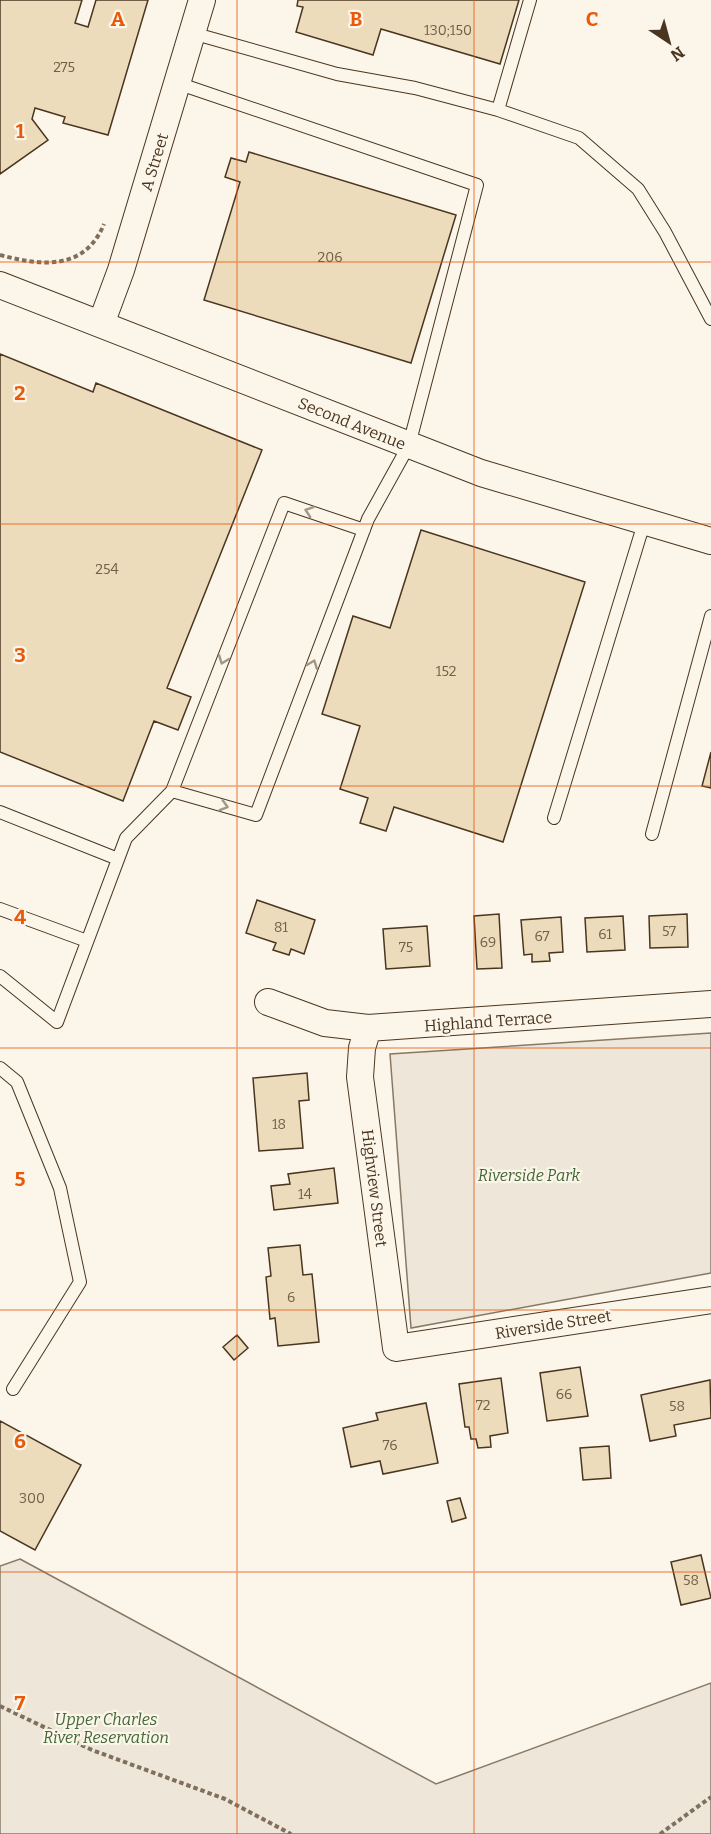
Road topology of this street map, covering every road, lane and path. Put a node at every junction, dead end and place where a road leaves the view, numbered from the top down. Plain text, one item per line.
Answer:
1 (202, 0) edge
2 (530, 0) edge
3 (192, 33) junction
4 (177, 83) junction
5 (498, 110) junction
6 (105, 221) dead end
7 (0, 255) edge
8 (0, 285) edge
9 (711, 319) edge
10 (101, 324) junction
11 (409, 445) junction
12 (644, 523) junction
13 (364, 530) junction
14 (711, 541) edge
15 (711, 616) edge
16 (172, 791) junction
17 (0, 812) edge
18 (554, 818) dead end
19 (652, 834) dead end
20 (118, 860) junction
21 (0, 909) edge
22 (87, 941) junction
23 (0, 976) edge
24 (268, 1002) dead end
25 (711, 1004) edge
26 (368, 1028) junction
27 (0, 1068) edge
28 (711, 1300) edge
29 (396, 1348) joint
30 (13, 1389) dead end
31 (0, 1706) edge
32 (711, 1797) edge
33 (291, 1834) edge
34 (660, 1834) edge

1 - 3 street, A Street
2 - 5 lane
3 - 4 street, A Street
3 - 5 lane
4 - 10 street, A Street
4 - 11 lane
5 - 9 lane
6 - 7 path
8 - 10 street, Second Avenue
10 - 11 street, Second Avenue
11 - 12 street, Second Avenue
11 - 13 lane
12 - 14 street, Second Avenue
12 - 18 lane
16 -> 13 lane
13 -> 16 lane
15 - 19 lane
16 - 20 lane
17 - 20 lane
20 - 22 lane
21 - 22 lane
22 - 23 lane
24 - 26 street, Highland Terrace
25 - 26 street, Highland Terrace
26 - 29 street, Highview Street
27 - 30 lane
28 - 29 street, Riverside Street
31 - 33 path
32 - 34 path

